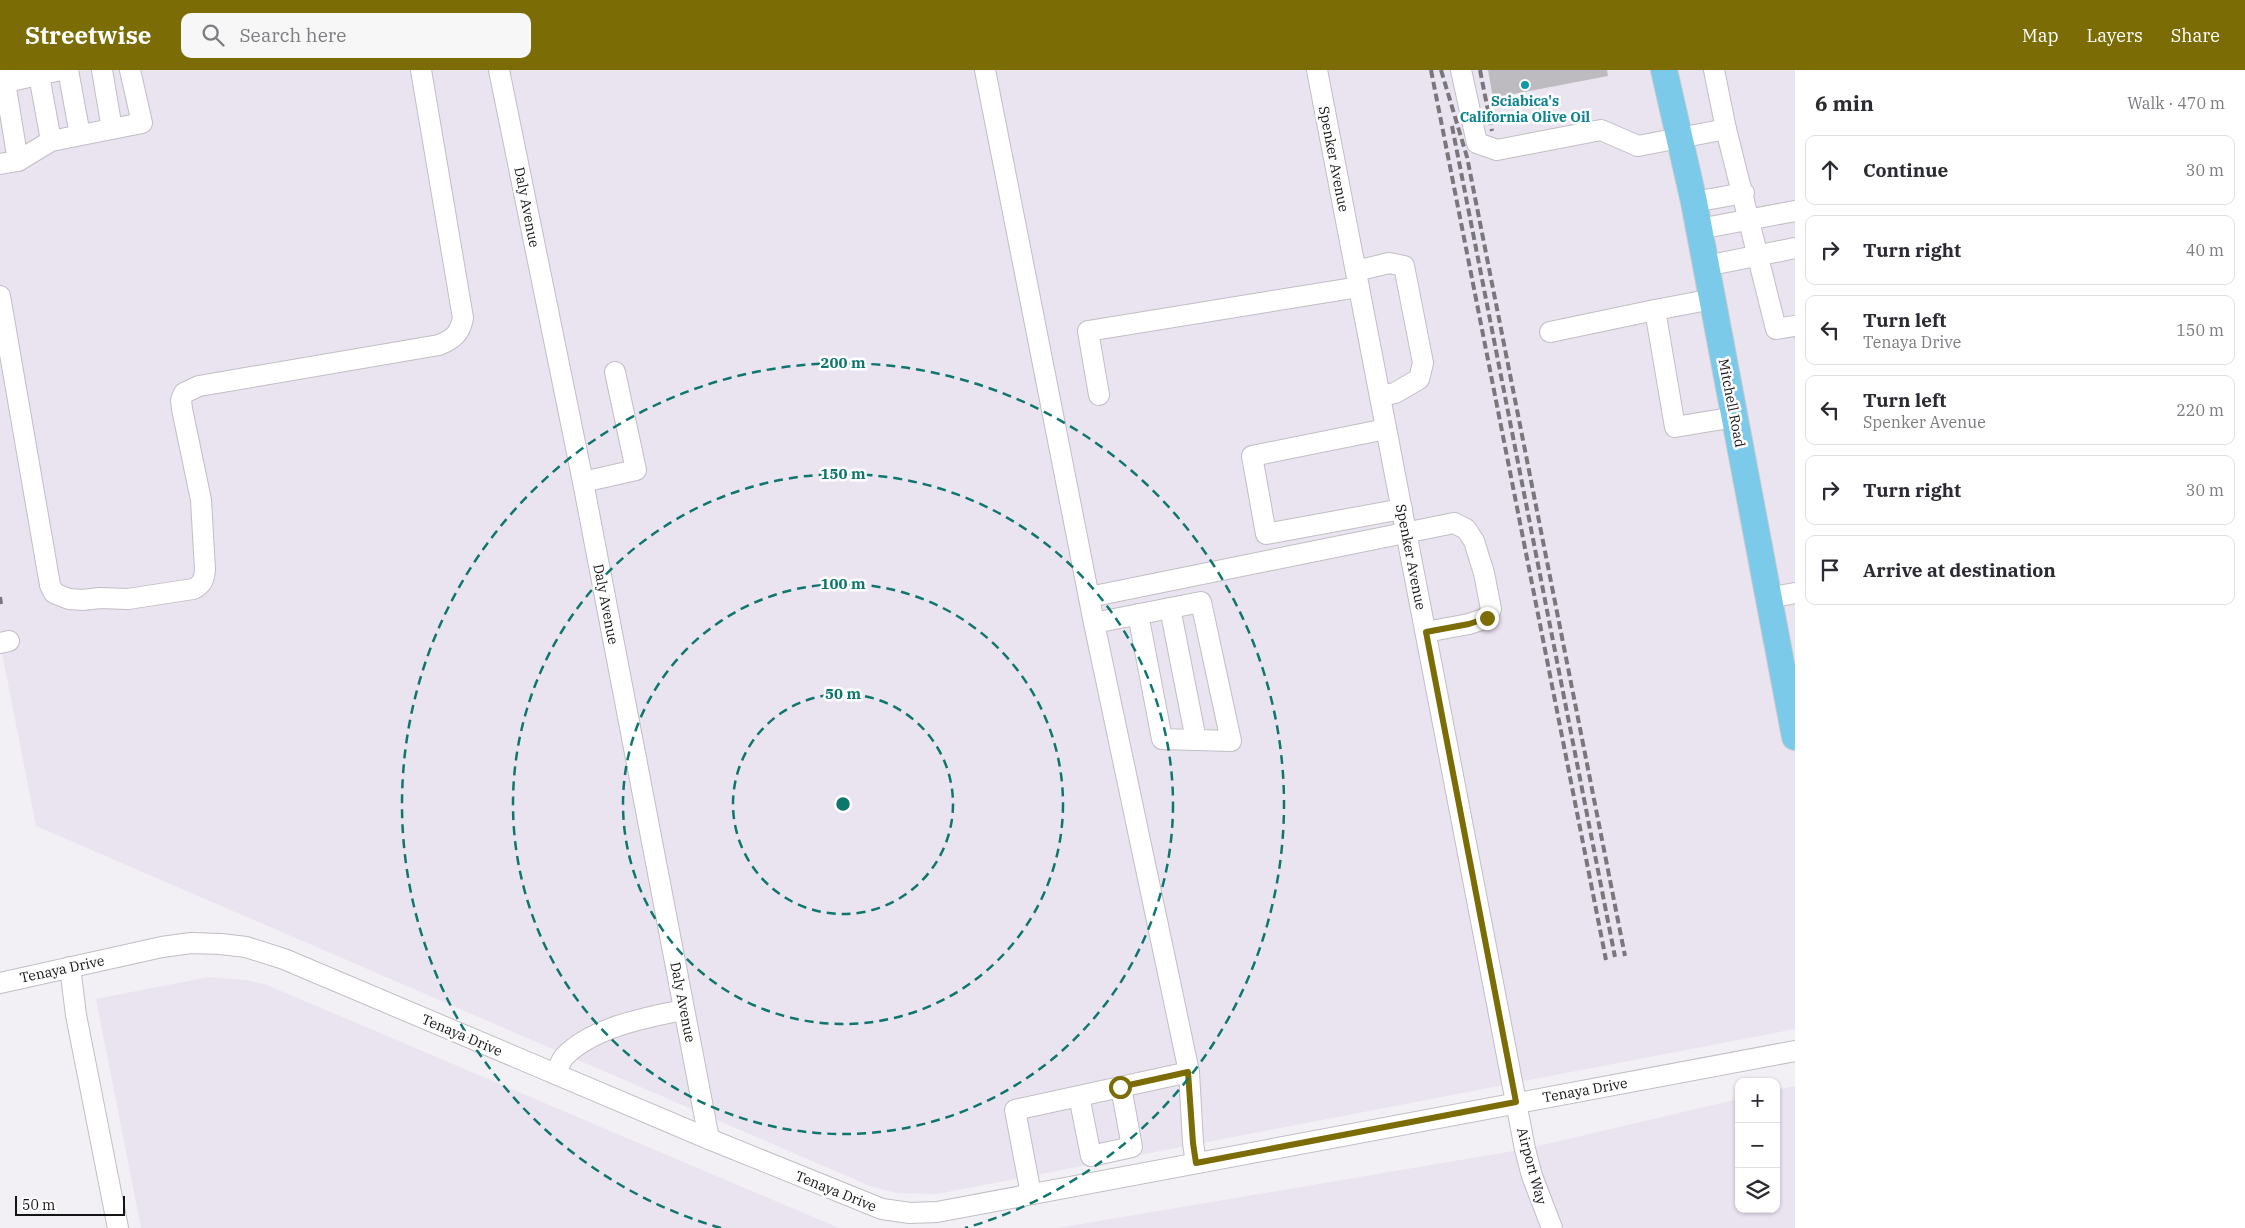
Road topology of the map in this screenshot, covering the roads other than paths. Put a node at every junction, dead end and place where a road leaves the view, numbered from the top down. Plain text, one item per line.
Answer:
1 (61, 70) edge
2 (68, 70) edge
3 (102, 70) edge
4 (130, 70) edge
5 (421, 70) edge
6 (500, 70) edge
7 (985, 70) edge
8 (1317, 70) edge
9 (1461, 70) edge
10 (1664, 70) edge
11 (1714, 70) edge
12 (39, 75) junction
13 (4, 76) edge
14 (112, 129) junction
15 (1726, 129) junction
16 (80, 135) junction
17 (1680, 139) junction
18 (51, 141) junction
19 (9, 162) edge
20 (1744, 193) junction
21 (1694, 202) junction
22 (1795, 211) edge
23 (1750, 220) junction
24 (1700, 229) junction
25 (1795, 248) edge
26 (1758, 256) junction
27 (1706, 266) junction
28 (1357, 279) junction
29 (0, 296) edge
30 (1713, 299) junction
31 (1655, 310) junction
32 (1795, 326) edge
33 (1550, 332) dead end
34 (615, 372) dead end
35 (1099, 395) dead end
36 (1380, 396) junction
37 (1735, 417) junction
38 (1386, 429) junction
39 (583, 482) junction
40 (1402, 509) junction
41 (1266, 534) junction
42 (1406, 534) junction
43 (1271, 561) junction
44 (1795, 593) edge
45 (1088, 597) junction
46 (1769, 598) junction
47 (1170, 608) junction
48 (1138, 614) junction
49 (1094, 623) junction
50 (1426, 632) junction
51 (1795, 737) edge
52 (1196, 740) junction
53 (70, 967) junction
54 (0, 983) edge
55 (684, 1010) junction
56 (1795, 1051) edge
57 (1188, 1072) junction
58 (556, 1074) junction
59 (1120, 1087) junction
60 (1079, 1096) junction
61 (1516, 1102) junction
62 (709, 1139) junction
63 (1196, 1163) junction
64 (1031, 1194) junction
65 (118, 1228) edge
66 (1552, 1228) edge

1 - 12 street
2 - 16 street
3 - 14 street
4 - 14 street
5 - 29 street
6 - 39 street, Daly Avenue
7 - 45 street
8 - 28 street, Spenker Avenue
9 - 17 street
10 - 17 main road, Mitchell Road
11 - 15 street
12 - 13 street
12 - 18 street
13 - 19 street
14 - 16 street
15 - 17 street
15 - 20 street
16 - 18 street
17 - 21 main road, Mitchell Road
18 - 19 street
20 - 21 street
20 - 23 street
21 - 24 main road, Mitchell Road
22 - 23 street
23 - 24 street
23 - 26 street
24 - 27 main road, Mitchell Road
25 - 26 street
26 - 27 street
26 - 32 street
27 - 30 main road, Mitchell Road
28 - 35 street
28 - 36 street, Spenker Avenue
28 - 36 street
30 - 31 street
30 - 37 main road, Mitchell Road
31 - 33 street
31 - 37 street
34 - 39 street
36 - 38 street, Spenker Avenue
37 - 46 main road, Mitchell Road
38 - 40 street, Spenker Avenue
38 - 41 street
39 - 55 street, Daly Avenue
40 - 41 street
40 - 42 street, Spenker Avenue
41 - 43 street
42 - 43 street
42 - 50 street, Spenker Avenue
42 - 50 street
43 - 45 street
44 - 46 street
45 - 49 street
46 - 51 main road, Mitchell Road
47 - 48 street
47 - 52 street
47 - 52 street
48 - 49 street
48 - 52 street
49 - 57 street
50 - 61 street, Spenker Avenue
53 - 54 street, Tenaya Drive
53 - 58 street, Tenaya Drive
53 - 65 street
55 - 58 street
55 - 62 street, Daly Avenue
56 - 61 street, Tenaya Drive
57 - 59 street
57 - 63 street
58 - 62 street, Tenaya Drive
59 - 60 street
59 - 60 street
60 - 64 street
61 - 63 street, Tenaya Drive
61 - 66 street, Airport Way
62 - 64 street, Tenaya Drive
63 - 64 street, Tenaya Drive

